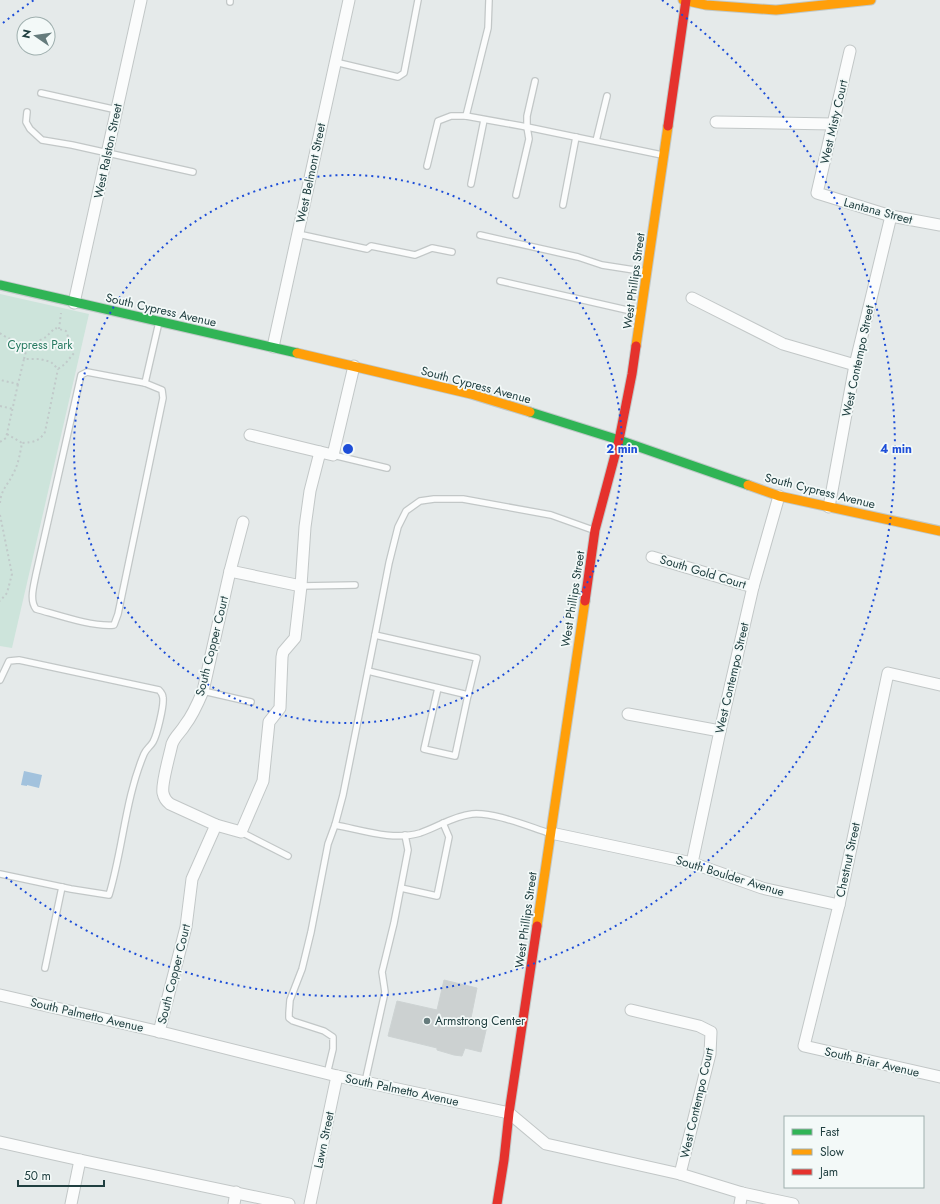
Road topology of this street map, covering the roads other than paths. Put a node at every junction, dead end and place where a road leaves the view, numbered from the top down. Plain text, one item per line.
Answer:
1 (141, 0) edge
2 (349, 0) edge
3 (418, 0) edge
4 (489, 0) edge
5 (685, 0) edge
6 (871, 0) edge
7 (850, 51) dead end
8 (336, 62) junction
9 (536, 81) dead end
10 (41, 93) dead end
11 (607, 96) dead end
12 (117, 110) junction
13 (27, 112) dead end
14 (466, 116) junction
15 (484, 120) junction
16 (716, 122) dead end
17 (834, 124) junction
18 (527, 127) junction
19 (576, 137) junction
20 (596, 142) junction
21 (107, 153) junction
22 (664, 156) junction
23 (427, 166) dead end
24 (193, 172) dead end
25 (471, 184) dead end
26 (817, 193) joint
27 (516, 194) dead end
28 (563, 205) dead end
29 (891, 216) junction
30 (940, 225) edge
31 (298, 234) junction
32 (480, 235) dead end
33 (452, 252) dead end
34 (647, 272) junction
35 (500, 281) dead end
36 (0, 285) edge
37 (692, 298) dead end
38 (74, 303) junction
39 (641, 313) junction
40 (159, 322) junction
41 (273, 347) junction
42 (855, 365) junction
43 (354, 366) junction
44 (145, 383) junction
45 (250, 435) dead end
46 (619, 440) junction
47 (320, 452) junction
48 (333, 455) junction
49 (386, 468) dead end
50 (779, 496) junction
51 (829, 507) junction
52 (243, 522) dead end
53 (596, 530) junction
54 (940, 531) edge
55 (652, 557) dead end
56 (230, 571) junction
57 (355, 585) dead end
58 (301, 586) junction
59 (753, 587) junction
60 (375, 635) junction
61 (368, 671) junction
62 (0, 680) edge
63 (940, 685) edge
64 (438, 688) junction
65 (203, 691) junction
66 (468, 695) junction
67 (251, 702) dead end
68 (628, 714) dead end
69 (720, 731) junction
70 (443, 823) junction
71 (216, 825) junction
72 (335, 826) junction
73 (241, 832) junction
74 (551, 833) junction
75 (405, 835) junction
76 (288, 856) dead end
77 (692, 863) junction
78 (0, 874) edge
79 (62, 887) junction
80 (401, 888) junction
81 (839, 905) junction
82 (45, 968) dead end
83 (0, 994) edge
84 (631, 1010) dead end
85 (159, 1032) junction
86 (804, 1046) joint
87 (332, 1075) junction
88 (940, 1077) edge
89 (365, 1082) junction
90 (509, 1113) junction
91 (0, 1142) edge
92 (80, 1160) junction
93 (680, 1174) junction
94 (236, 1192) junction
95 (742, 1193) junction
96 (71, 1204) edge
97 (234, 1204) edge
98 (289, 1204) edge
99 (310, 1204) edge
100 (497, 1204) edge
101 (740, 1204) edge
102 (793, 1204) edge

1 - 12 street, West Ralston Street
2 - 8 street, West Belmont Street
3 - 8 lane
4 - 14 lane
5 - 6 street
5 - 22 street, West Phillips Street
7 - 17 street, West Misty Court
8 - 31 street, West Belmont Street
9 - 18 lane
10 - 12 lane
11 - 20 lane
12 - 21 street, West Ralston Street
13 - 21 lane
14 - 15 lane
14 - 23 lane
15 - 18 lane
15 - 25 lane
16 - 17 street
17 - 26 street, West Misty Court
18 - 19 lane
18 - 27 lane
19 - 20 lane
19 - 28 lane
20 - 22 lane
21 - 24 lane
21 - 38 street, West Ralston Street
22 - 34 street, West Phillips Street
26 - 29 street, Lantana Street
29 - 30 street, Lantana Street
29 - 42 street, West Contempo Street
31 - 33 lane
31 - 41 street, West Belmont Street
32 - 34 lane
34 - 39 street, West Phillips Street
35 - 39 lane
36 - 38 street, South Cypress Avenue
37 - 42 street
38 - 40 street, South Cypress Avenue
39 - 46 street, West Phillips Street
40 - 41 street, South Cypress Avenue
40 - 44 lane
41 - 43 street, South Cypress Avenue
42 - 51 street, West Contempo Street
43 - 46 street, South Cypress Avenue
43 - 48 street
44 - 44 lane
45 - 47 street
46 - 50 street, South Cypress Avenue
46 - 53 street, West Phillips Street
47 - 48 street
47 - 58 street
48 - 49 lane
50 - 51 street, South Cypress Avenue
50 - 59 street, West Contempo Street
51 - 54 street, South Cypress Avenue
52 - 56 street, South Copper Court
53 - 60 lane
53 - 74 street, West Phillips Street
55 - 59 street, South Gold Court
56 - 58 street
56 - 65 street, South Copper Court
57 - 58 lane
58 - 73 street
59 - 69 street, West Contempo Street
60 - 61 lane
60 - 66 lane
61 - 64 lane
61 - 72 lane
62 - 79 lane
63 - 81 street, Chestnut Street
64 - 66 lane
64 - 66 lane
65 - 67 lane
65 - 71 street, South Copper Court
68 - 69 street
69 - 77 street, West Contempo Street
70 - 74 lane
70 - 75 lane
70 - 80 lane
71 - 73 street, South Copper Court
71 - 85 street, South Copper Court
72 - 75 lane
72 - 87 lane
73 - 76 lane
74 - 77 street, South Boulder Avenue
74 - 90 street, West Phillips Street
75 - 80 lane
77 - 81 street, South Boulder Avenue
78 - 79 lane
79 - 82 lane
80 - 89 lane
81 - 86 street, Chestnut Street
83 - 85 street, South Palmetto Avenue
84 - 93 street, West Contempo Court
85 - 87 street, South Palmetto Avenue
86 - 88 street, South Briar Avenue
87 - 89 street, South Palmetto Avenue
87 - 99 street, Lawn Street
89 - 90 street, South Palmetto Avenue
90 - 93 street, South Palmetto Avenue
90 - 100 street, West Phillips Street
91 - 92 street
92 - 94 street
92 - 96 street
93 - 95 street, South Palmetto Avenue
94 - 97 street
94 - 98 street
95 - 101 street
95 - 102 street, South Palmetto Avenue

